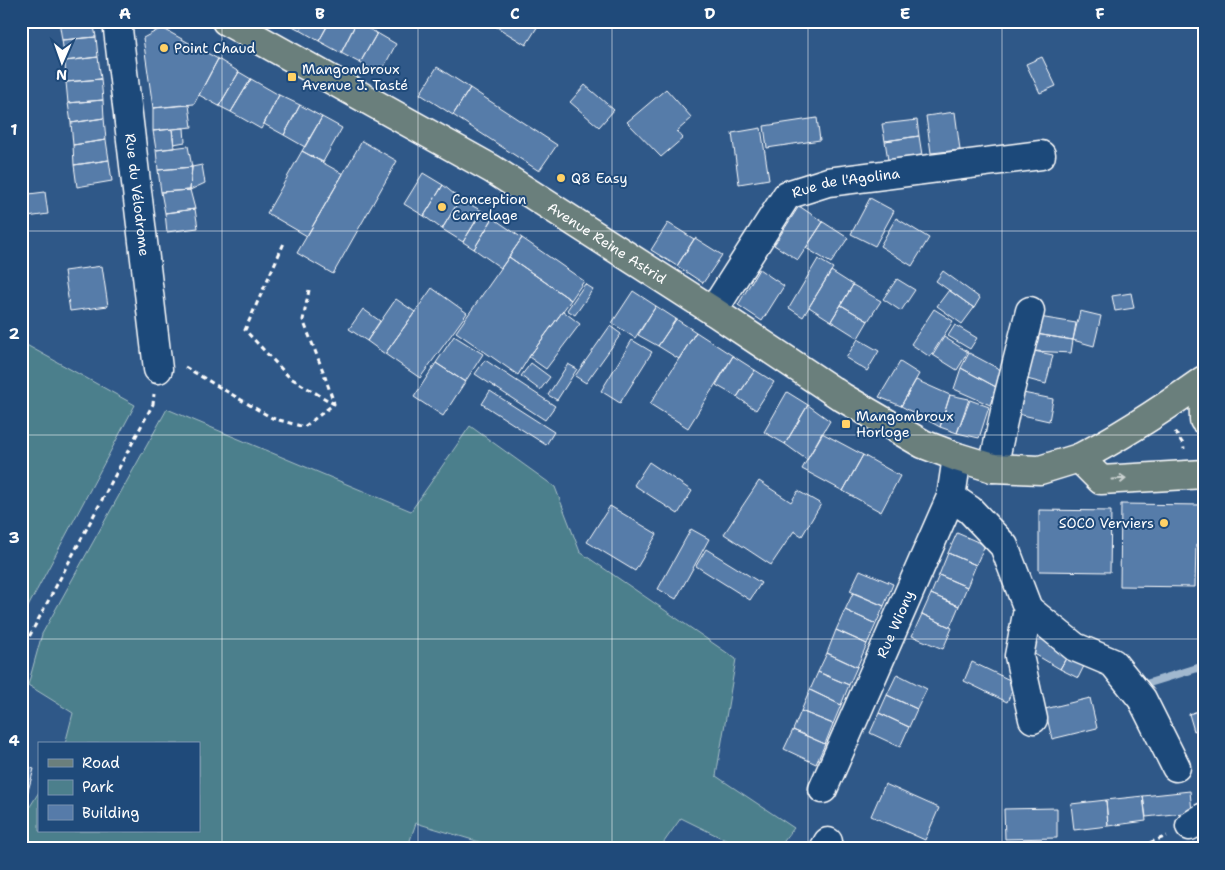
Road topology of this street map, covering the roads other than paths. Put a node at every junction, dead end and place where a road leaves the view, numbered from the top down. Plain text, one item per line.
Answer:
1 (117, 21) edge
2 (226, 21) edge
3 (1041, 155) dead end
4 (713, 311) junction
5 (1030, 311) dead end
6 (157, 360) road end
7 (1204, 381) edge
8 (1204, 420) edge
9 (957, 457) junction
10 (1079, 458) junction
11 (993, 468) junction
12 (1196, 475) edge
13 (951, 497) junction
14 (1028, 609) junction
15 (1033, 719) dead end
16 (1176, 768) dead end
17 (824, 789) dead end

1 - 6 street, Rue du Vélodrome
2 - 4 main road, Avenue Reine Astrid
3 - 4 street, Rue de l'Agolina
4 - 9 main road, Avenue Reine Astrid
5 - 11 street
7 - 8 main road
7 - 10 main road, Avenue Reine Astrid
9 - 11 main road, Avenue Reine Astrid
9 - 13 street, Rue Wiony
10 - 11 main road, Avenue Reine Astrid
10 -> 12 main road
13 - 14 street
13 - 17 street, Rue Wiony
14 - 15 street
14 - 16 street

